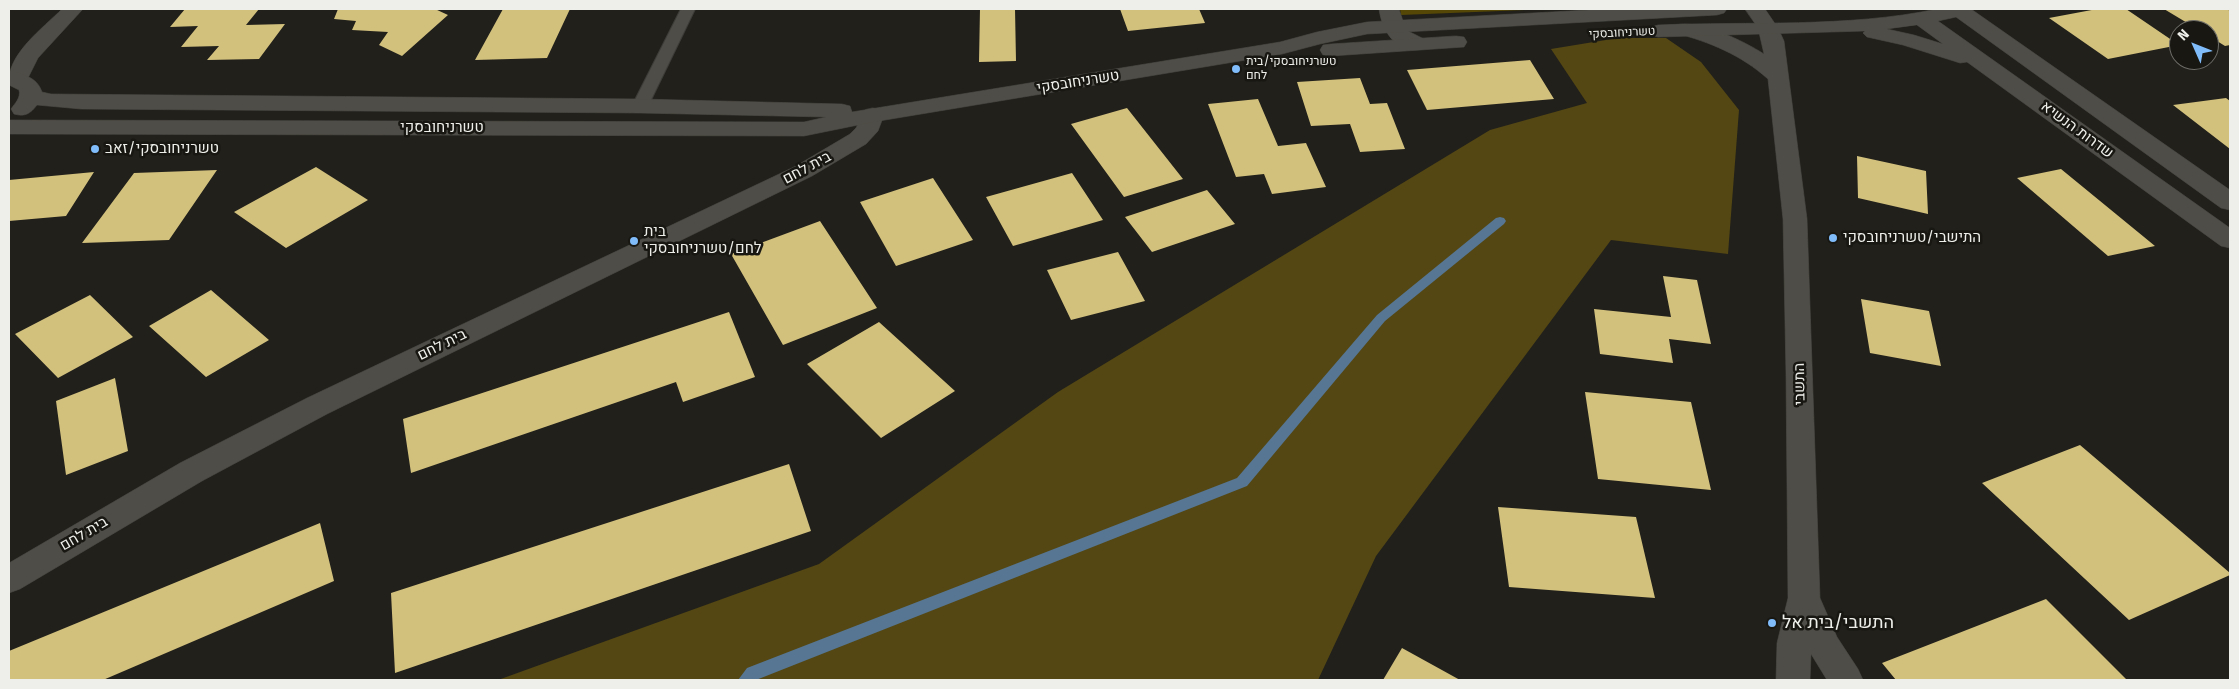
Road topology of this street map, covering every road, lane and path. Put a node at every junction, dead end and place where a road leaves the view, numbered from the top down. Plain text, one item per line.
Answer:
1 (73, 9) edge
2 (688, 9) edge
3 (1717, 9) edge
4 (1754, 9) edge
5 (1960, 9) edge
6 (1922, 14) edge
7 (1391, 18) edge
8 (1836, 27) junction
9 (1768, 28) junction
10 (1682, 30) junction
11 (1416, 44) junction
12 (1282, 48) junction
13 (1996, 72) junction
14 (11, 75) edge
15 (1779, 77) junction
16 (30, 97) junction
17 (640, 106) junction
18 (873, 115) junction
19 (9, 119) edge
20 (9, 127) edge
21 (2230, 202) edge
22 (2230, 240) edge
23 (9, 579) edge
24 (1804, 598) junction
25 (1793, 680) edge
26 (1846, 680) edge

1 - 14 street
2 - 17 lane
3 - 7 street, טשרניחובסקי
4 - 9 street, התשבי
5 - 6 street, טשרניחובסקי
5 - 21 street, שדרות הנשיא
6 - 8 street, טשרניחובסקי
6 - 13 street, שדרות הנשיא
7 - 11 street
7 - 12 street, טשרניחובסקי
8 - 9 street, טשרניחובסקי
8 - 13 street
9 - 10 street, טשרניחובסקי
9 - 15 street, התשבי
10 - 11 street, טשרניחובסקי
10 - 15 street
11 - 12 street, טשרניחובסקי
12 - 18 street, טשרניחובסקי
13 - 22 street, שדרות הנשיא
14 - 16 street
15 - 24 street, התשבי
16 - 17 street, טשרניחובסקי
16 - 19 street
17 - 18 street, טשרניחובסקי
18 - 20 street, טשרניחובסקי
18 - 23 street, בית לחם
24 - 25 street
24 - 26 street, התשבי

